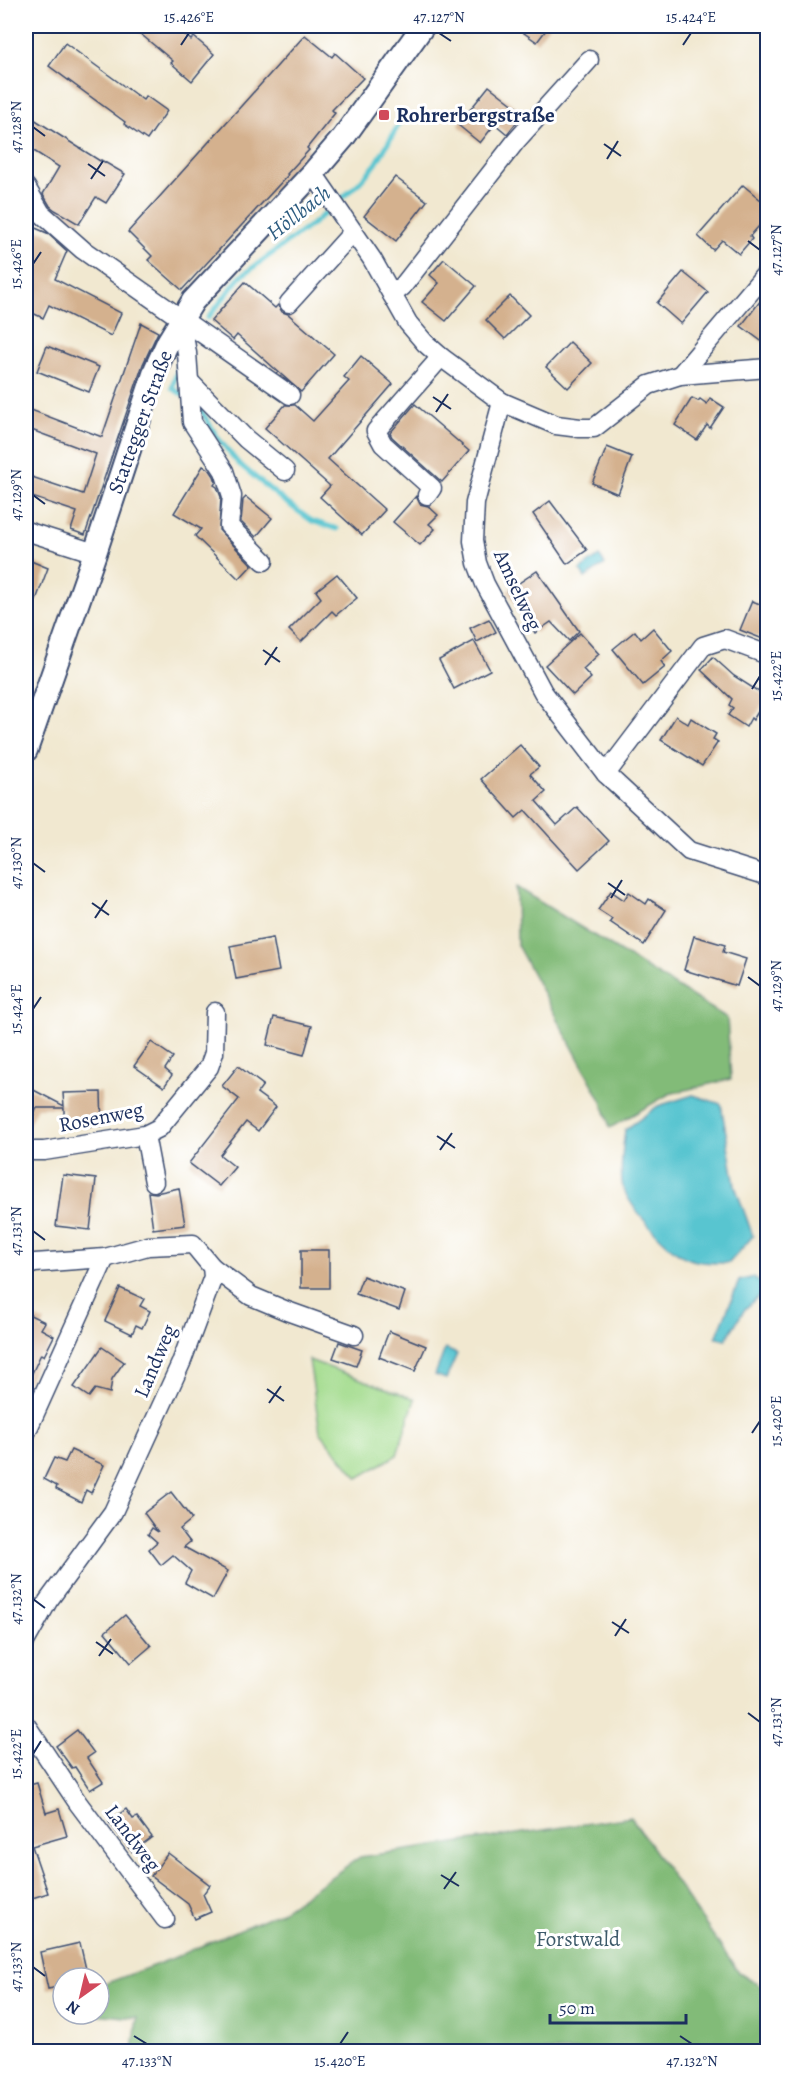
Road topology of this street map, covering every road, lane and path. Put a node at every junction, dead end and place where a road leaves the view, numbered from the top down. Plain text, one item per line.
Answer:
1 (423, 26) edge
2 (589, 60) dead end
3 (313, 173) junction
4 (26, 187) edge
5 (353, 232) junction
6 (768, 270) edge
7 (392, 295) junction
8 (289, 303) dead end
9 (181, 318) junction
10 (441, 357) junction
11 (768, 368) edge
12 (680, 375) junction
13 (189, 381) junction
14 (290, 395) dead end
15 (502, 402) junction
16 (285, 471) dead end
17 (427, 495) dead end
18 (26, 531) edge
19 (95, 553) junction
20 (264, 561) dead end
21 (768, 655) edge
22 (26, 750) edge
23 (606, 774) junction
24 (768, 876) edge
25 (215, 1012) dead end
26 (145, 1135) junction
27 (26, 1151) edge
28 (154, 1182) dead end
29 (105, 1258) junction
30 (26, 1266) edge
31 (212, 1267) junction
32 (354, 1335) dead end
33 (26, 1433) edge
34 (26, 1640) edge
35 (26, 1725) edge
36 (165, 1919) dead end

1 - 3 main road, Stattegger Straße
2 - 7 street
3 - 5 street
3 - 9 main road, Stattegger Straße
4 - 9 street
5 - 7 street
5 - 8 street
6 - 12 street
7 - 10 street
9 - 13 street
9 - 14 street
9 - 19 main road, Stattegger Straße
10 - 15 street
10 - 17 street
11 - 12 street
12 - 15 street
13 - 16 street
13 - 20 street
15 - 23 street, Amselweg
18 - 19 street
19 - 22 main road, Stattegger Straße
21 - 23 street
23 - 24 street, Amselweg
25 - 26 street, Rosenweg
26 - 27 street, Rosenweg
26 - 28 street
29 - 30 street
29 - 31 street
29 - 33 street
31 - 32 street
31 - 34 street, Landweg
35 - 36 street, Landweg

